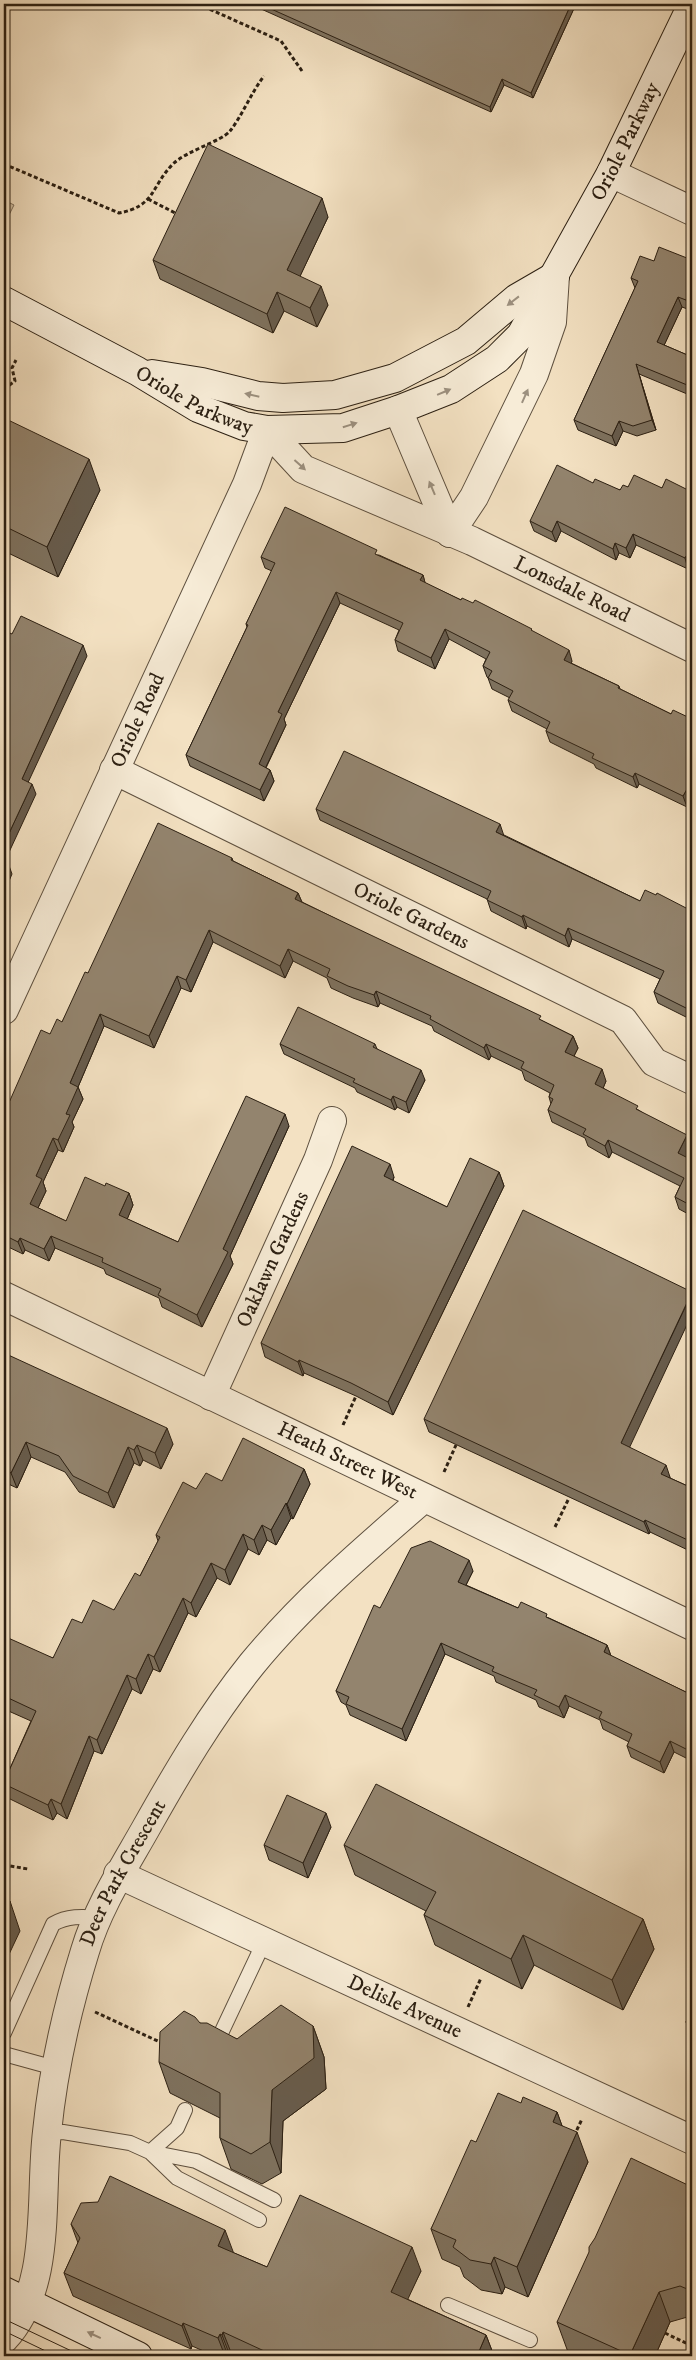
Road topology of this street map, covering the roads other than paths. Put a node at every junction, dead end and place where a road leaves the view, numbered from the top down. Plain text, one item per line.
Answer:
1 (692, 5) edge
2 (612, 172) junction
3 (692, 212) edge
4 (555, 276) junction
5 (4, 301) edge
6 (137, 371) junction
7 (335, 396) junction
8 (398, 410) junction
9 (267, 430) junction
10 (450, 533) junction
11 (692, 648) edge
12 (114, 770) junction
13 (4, 1010) edge
14 (692, 1080) edge
15 (332, 1121) dead end
16 (4, 1296) edge
17 (211, 1396) junction
18 (424, 1498) junction
19 (692, 1626) edge
20 (118, 1874) junction
21 (99, 1918) junction
22 (264, 1942) junction
23 (4, 2033) edge
24 (215, 2046) edge
25 (4, 2054) edge
26 (57, 2066) junction
27 (185, 2110) edge
28 (46, 2133) junction
29 (692, 2140) edge
30 (150, 2152) junction
31 (274, 2200) dead end
32 (259, 2220) dead end
33 (4, 2292) edge
34 (28, 2303) junction
35 (448, 2305) dead end
36 (4, 2339) edge
37 (530, 2340) dead end
38 (138, 2356) edge

1 - 2 street, Oriole Parkway
2 - 3 street
2 - 4 street, Oriole Parkway
4 -> 7 street, Oriole Parkway
8 -> 4 street, Oriole Parkway
10 -> 4 street, Oriole Parkway
5 - 6 street
7 -> 6 street, Oriole Parkway
6 - 9 street, Oriole Parkway
7 - 9 street, Oriole Road
9 -> 8 street, Oriole Parkway
10 -> 8 street
9 -> 10 street, Lonsdale Road
9 - 12 street, Oriole Road
10 - 11 street, Lonsdale Road
12 - 13 street, Oriole Road
12 - 14 street, Oriole Gardens
15 - 17 street, Oaklawn Gardens
16 - 17 street, Heath Street West
17 - 18 street, Heath Street West
18 - 19 street, Heath Street West
18 - 20 street, Deer Park Crescent
20 - 21 street, Deer Park Crescent
20 - 22 street, Delisle Avenue
21 - 23 lane
21 - 26 street, Deer Park Crescent
22 - 24 lane
22 - 29 street, Delisle Avenue
25 - 26 lane
26 - 28 street, Deer Park Crescent
27 - 30 lane
28 - 30 lane
28 - 34 street, Deer Park Crescent
30 - 31 lane
30 - 32 lane
33 - 34 street
34 - 36 street, Deer Park Crescent
38 -> 34 street
35 - 37 lane

